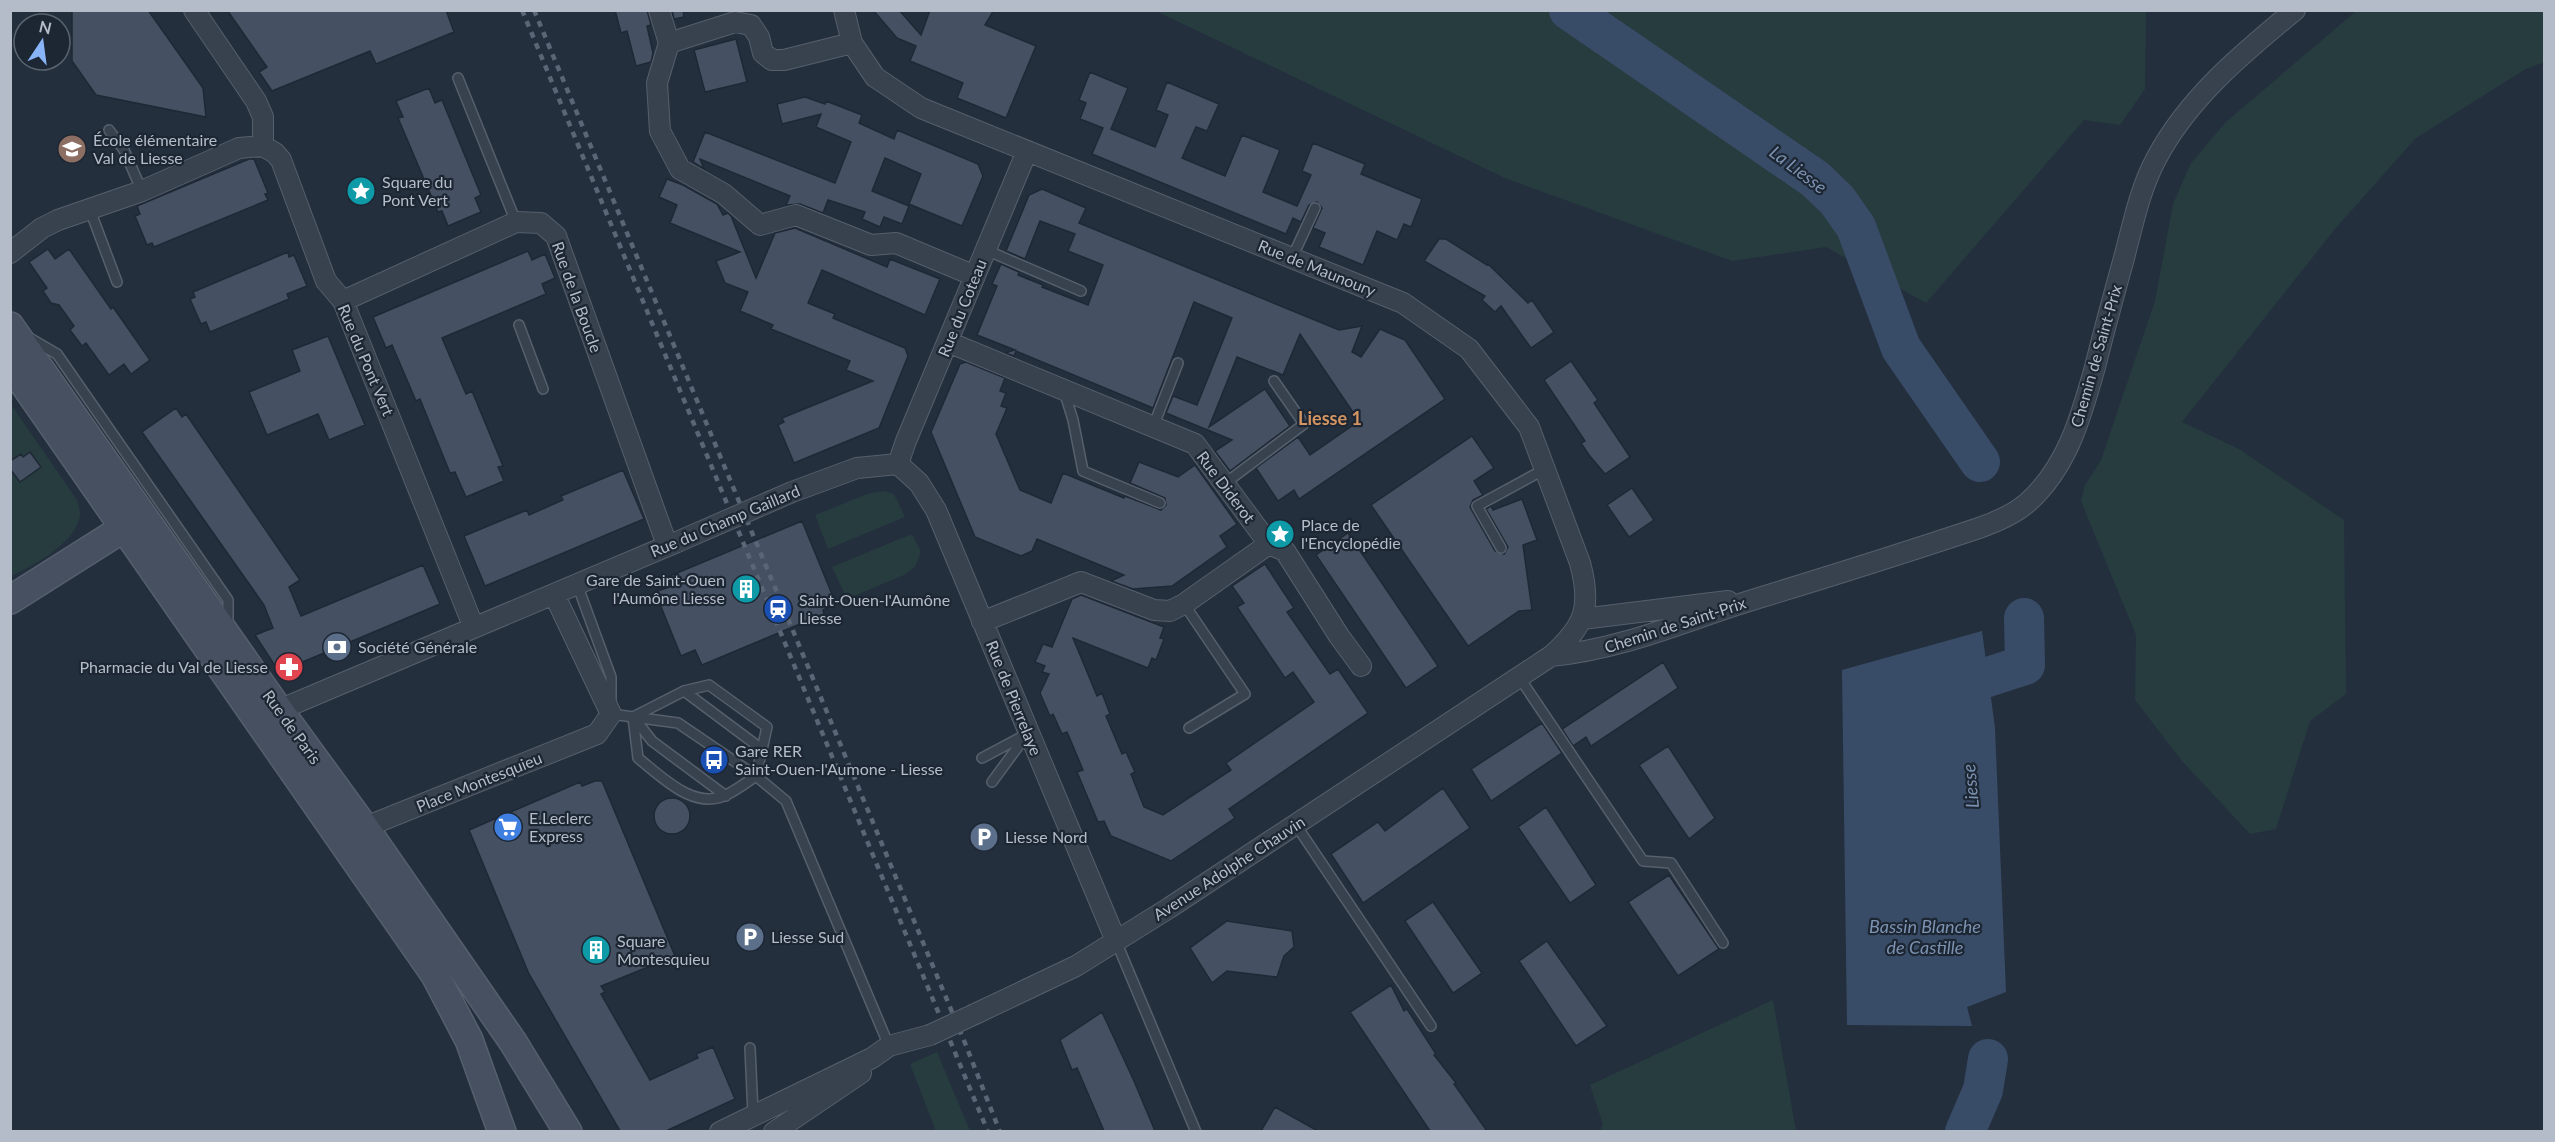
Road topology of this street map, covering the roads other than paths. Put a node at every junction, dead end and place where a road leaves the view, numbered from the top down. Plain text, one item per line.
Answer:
1 (194, 10) edge
2 (658, 10) edge
3 (844, 10) edge
4 (2295, 10) edge
5 (669, 43) junction
6 (852, 43) junction
7 (458, 78) dead end
8 (109, 130) dead end
9 (263, 146) junction
10 (1027, 151) junction
11 (142, 191) junction
12 (1315, 208) dead end
13 (90, 210) junction
14 (516, 222) junction
15 (986, 250) junction
16 (10, 253) edge
17 (1292, 258) junction
18 (975, 276) junction
19 (117, 282) dead end
20 (1081, 291) dead end
21 (343, 301) junction
22 (519, 325) dead end
23 (12, 328) edge
24 (948, 342) junction
25 (1178, 363) dead end
26 (10, 364) edge
27 (1274, 381) dead end
28 (543, 389) dead end
29 (1064, 390) junction
30 (1153, 427) junction
31 (898, 464) junction
32 (1545, 469) junction
33 (1224, 484) junction
34 (1160, 503) dead end
35 (133, 522) junction
36 (672, 543) junction
37 (1269, 544) junction
38 (1501, 548) dead end
39 (577, 584) junction
40 (554, 594) junction
41 (1762, 597) junction
42 (10, 600) edge
43 (1184, 604) junction
44 (1582, 619) junction
45 (982, 622) junction
46 (474, 628) junction
47 (228, 636) junction
48 (1551, 656) junction
49 (1361, 666) dead end
50 (1519, 677) junction
51 (684, 691) junction
52 (610, 714) junction
53 (269, 717) junction
54 (633, 717) junction
55 (1189, 728) dead end
56 (1028, 733) junction
57 (763, 750) junction
58 (982, 759) dead end
59 (756, 776) junction
60 (992, 782) dead end
61 (726, 796) junction
62 (1296, 825) junction
63 (365, 828) junction
64 (338, 837) junction
65 (1116, 941) junction
66 (1724, 943) dead end
67 (1431, 1026) dead end
68 (889, 1046) junction
69 (750, 1048) dead end
70 (753, 1114) junction
71 (502, 1131) edge
72 (568, 1131) edge
73 (720, 1131) edge
74 (774, 1131) edge
75 (1196, 1131) edge

1 - 9 street
2 - 5 street
3 - 6 street
4 - 41 street, Chemin de Saint-Prix
5 - 6 street
5 - 18 street
6 - 10 street, Rue de Maunoury
7 - 14 lane
8 - 11 lane
9 - 11 street
9 - 21 street, Rue du Pont Vert
10 - 15 street, Rue du Coteau
10 - 17 street, Rue de Maunoury
11 - 13 street
12 - 17 lane
13 - 16 street
13 - 19 lane
14 - 21 street
14 - 36 street, Rue de la Boucle
15 - 18 street, Rue du Coteau
15 - 20 lane
17 - 32 street, Rue de Maunoury
18 - 24 street, Rue du Coteau
21 - 46 street, Rue du Pont Vert
22 - 28 lane
23 - 35 main road, Rue de Paris
23 - 47 lane
24 - 29 street, Rue Diderot
24 - 31 street, Rue du Coteau
25 - 30 lane
26 - 35 main road, Rue de Paris
27 - 33 lane
29 - 30 street, Rue Diderot
29 - 34 lane
30 - 33 street, Rue Diderot
31 - 36 street, Rue du Champ Gaillard, bridge
31 - 45 street, Rue de Pierrelaye
32 - 38 lane
32 - 44 street, Rue de Maunoury
33 - 37 street, Rue Diderot
35 - 42 main road
35 - 47 main road, Rue de Paris
35 - 53 main road, Rue de Paris
36 - 39 street, Rue du Champ Gaillard
37 - 43 street
37 - 49 street, Rue Diderot
39 - 40 street, Rue du Champ Gaillard
39 - 52 lane
40 - 46 street, Rue du Champ Gaillard
40 - 52 street
41 - 44 street, Chemin de Saint-Prix
41 - 48 street, Chemin de Saint-Prix
43 - 45 street
43 - 55 lane
44 - 48 street, Rue de Maunoury
45 - 56 street, Rue de Pierrelaye
46 - 53 street, Rue du Champ Gaillard
47 - 53 main road, Rue de Paris
48 - 50 street, Avenue Adolphe Chauvin
50 - 62 street, Avenue Adolphe Chauvin
50 - 66 lane
51 - 54 lane
51 - 57 lane
51 - 57 lane
52 - 54 lane
52 - 63 street, Place Montesquieu
53 - 63 main road, Rue de Paris
53 - 64 main road, Rue de Paris
54 - 59 lane
54 - 61 lane
54 - 61 lane
56 - 58 lane
56 - 60 lane
56 - 65 street, Rue de Pierrelaye
57 - 59 lane
59 - 61 lane
59 - 68 lane
62 - 65 street, Avenue Adolphe Chauvin
62 - 67 lane
63 - 64 street, Place Montesquieu
63 - 72 main road, Rue de Paris
64 - 71 main road, Rue de Paris
65 - 68 street, Avenue Adolphe Chauvin, bridge
65 - 75 lane
68 - 70 street, Avenue Adolphe Chauvin
68 - 74 street, Avenue Adolphe Chauvin
69 - 70 lane
70 - 73 street, Avenue Adolphe Chauvin

